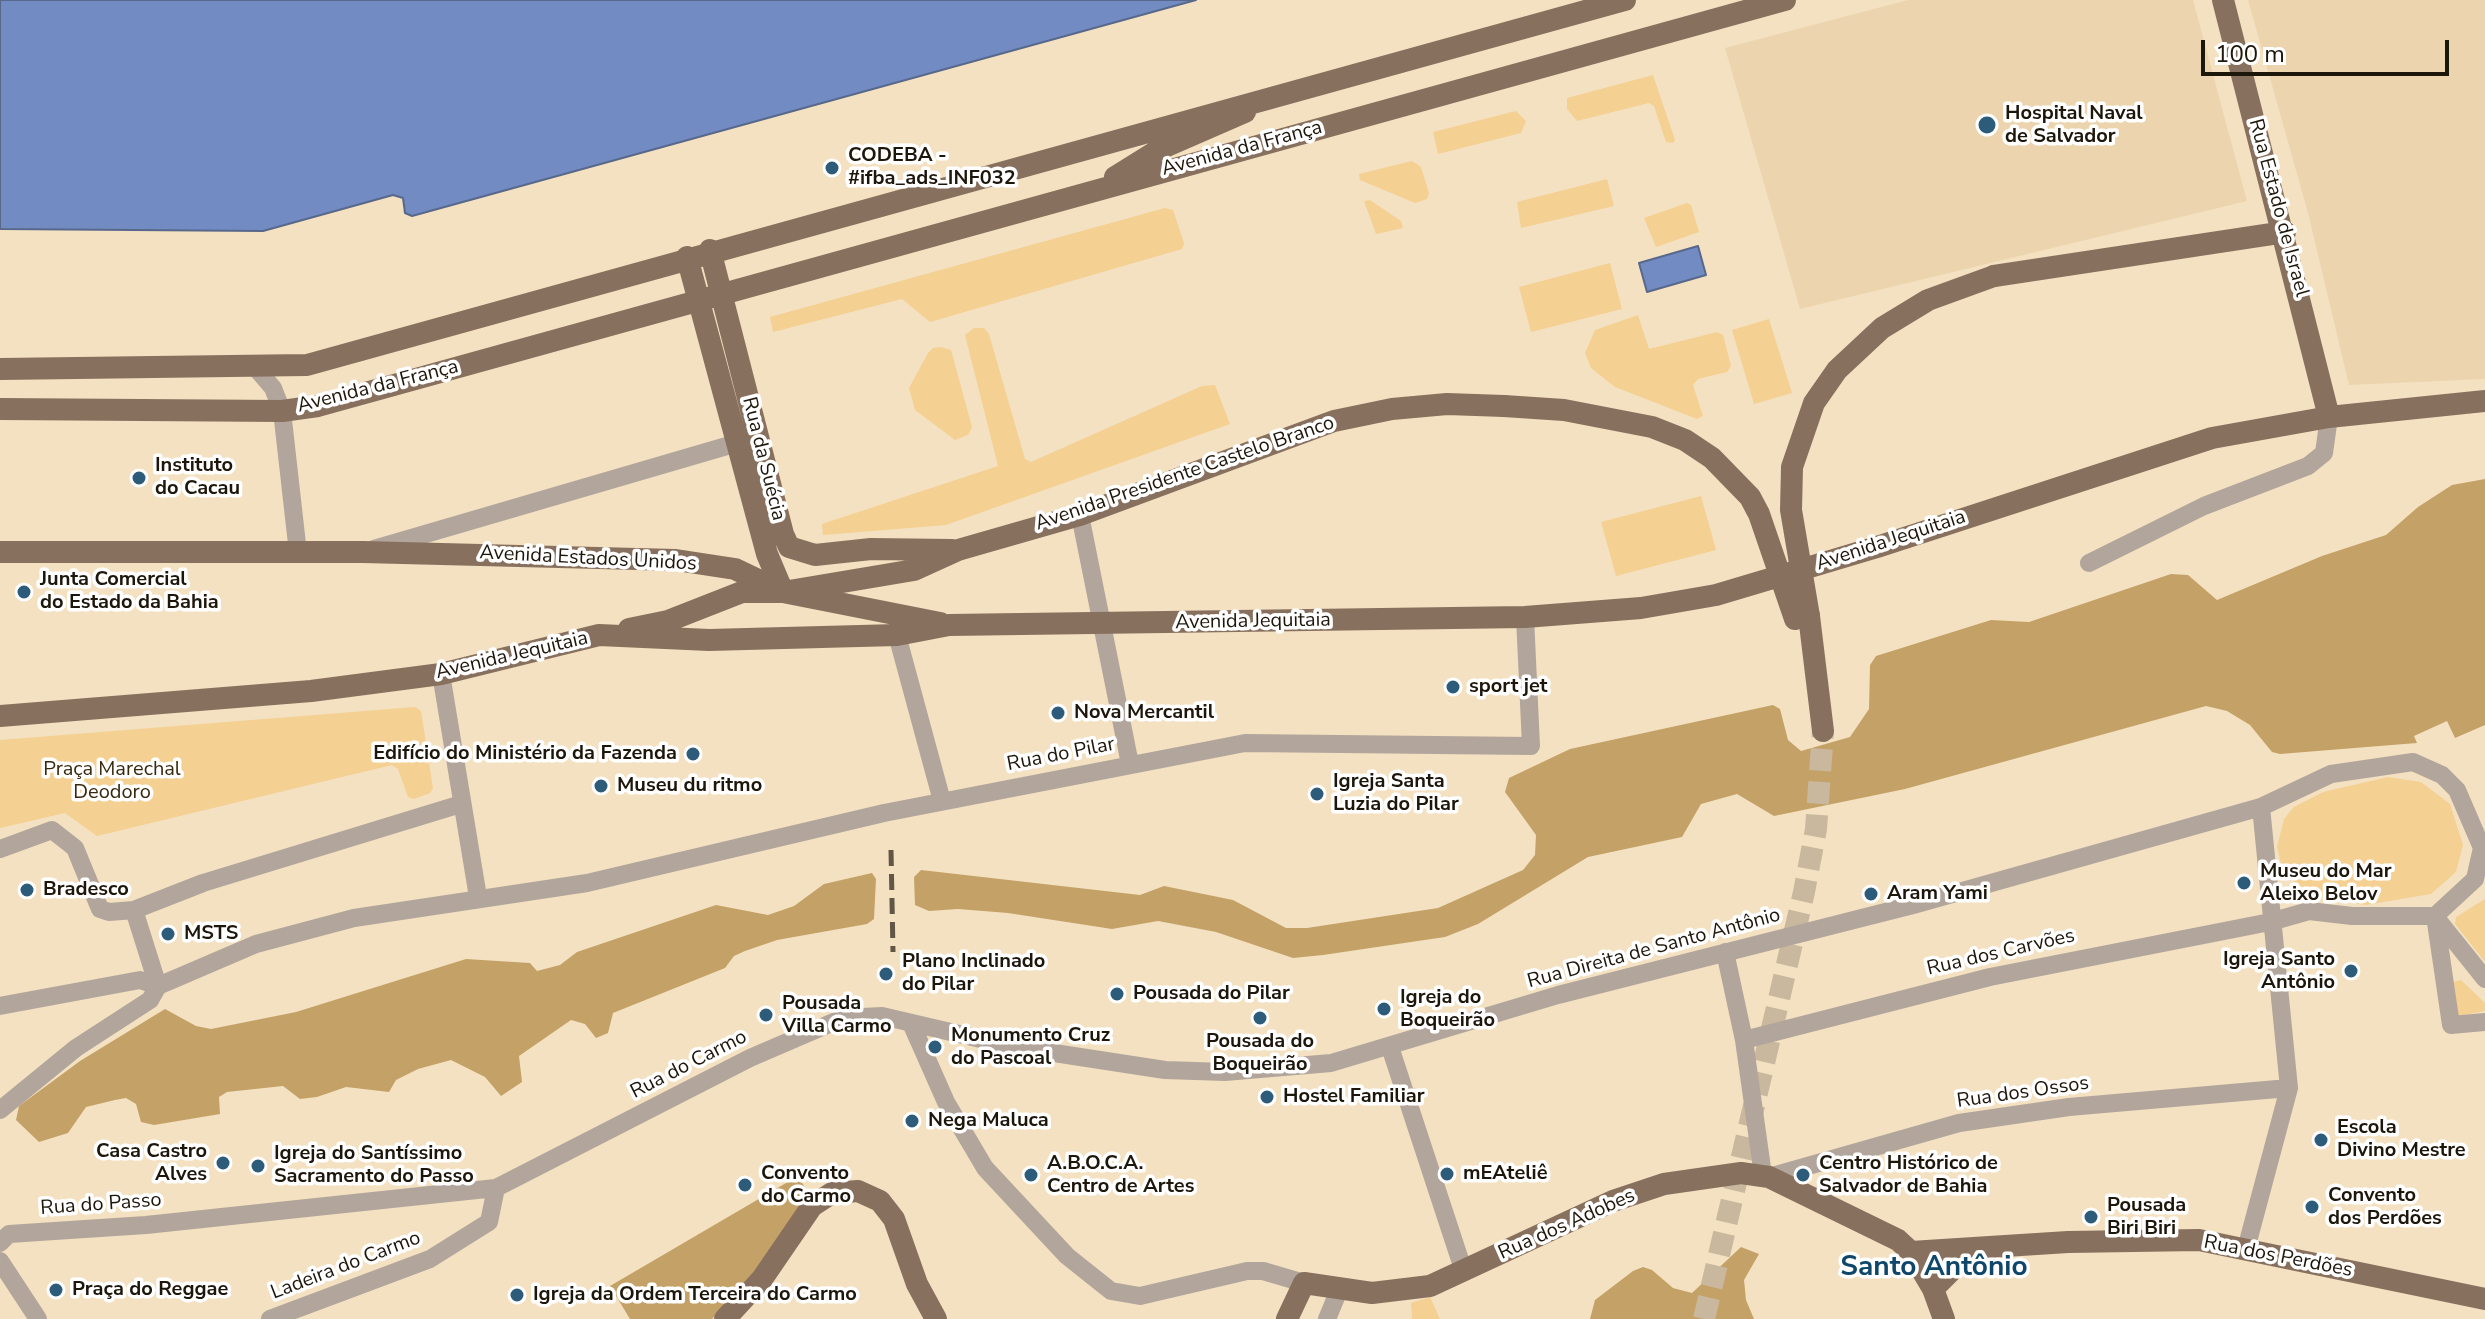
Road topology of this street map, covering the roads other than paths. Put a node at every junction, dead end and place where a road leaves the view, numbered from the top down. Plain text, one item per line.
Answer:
1 (1625, 0) edge
2 (1785, 0) edge
3 (2223, 0) edge
4 (1269, 96) junction
5 (1102, 187) junction
6 (2285, 232) junction
7 (710, 250) junction
8 (687, 257) junction
9 (710, 297) junction
10 (255, 367) junction
11 (0, 369) edge
12 (2485, 401) edge
13 (0, 409) edge
14 (282, 411) junction
15 (2329, 417) junction
16 (737, 443) junction
17 (1080, 515) junction
18 (958, 550) junction
19 (0, 552) edge
20 (363, 552) junction
21 (298, 553) junction
22 (2089, 563) dead end
23 (783, 592) junction
24 (1525, 617) junction
25 (1802, 618) junction
26 (949, 625) junction
27 (1104, 625) junction
28 (599, 635) junction
29 (897, 635) junction
30 (441, 674) junction
31 (0, 716) edge
32 (1823, 731) tunnel mouth
33 (1130, 764) junction
34 (942, 801) junction
35 (461, 804) junction
36 (2261, 807) junction
37 (0, 849) edge
38 (2484, 850) edge
39 (478, 897) junction
40 (134, 910) junction
41 (2435, 916) junction
42 (2270, 922) junction
43 (1725, 952) junction
44 (2485, 979) edge
45 (158, 986) junction
46 (0, 1006) edge
47 (2485, 1022) edge
48 (911, 1023) junction
49 (1744, 1040) junction
50 (1390, 1047) junction
51 (2289, 1088) junction
52 (0, 1110) edge
53 (1766, 1176) junction
54 (496, 1188) junction
55 (0, 1243) edge
56 (2246, 1249) junction
57 (1972, 1250) junction
58 (1911, 1252) junction
59 (0, 1261) edge
60 (1464, 1272) junction
61 (1304, 1283) junction
62 (1933, 1289) junction
63 (1339, 1290) junction
64 (2485, 1299) edge
65 (38, 1319) edge
66 (270, 1319) edge
67 (725, 1319) edge
68 (936, 1319) edge
69 (1287, 1319) edge
70 (1327, 1319) edge
71 (1944, 1319) edge

1 - 4 main road, Avenida da França
2 - 5 main road, Avenida da França
3 - 6 main road, Rua Estado de Israel
4 - 5 main road
4 - 7 main road, Avenida da França
5 - 9 main road, Avenida da França
6 - 15 main road, Rua Estado de Israel
6 - 25 main road, Avenida Presidente Castelo Branco, bridge
7 - 8 main road, Avenida da França
7 - 9 main road, Rua da Suécia
8 - 9 main road
8 - 10 main road, Avenida da França
9 - 14 main road, Avenida da França
9 - 16 main road, Rua da Suécia
9 - 18 main road, Rua da Suécia
10 - 11 main road, Avenida da França
10 - 14 street
12 - 15 main road, Avenida Jequitaia
13 - 14 main road, Avenida da França
14 - 21 street
15 - 22 street
15 - 24 main road, Avenida Jequitaia
16 - 20 street, Avenida Estados Unidos
16 - 23 main road, Rua da Suécia
17 - 18 main road, Avenida Presidente Castelo Branco
17 - 25 main road, Avenida Presidente Castelo Branco, bridge
17 - 27 street
18 - 23 main road, Avenida Presidente Castelo Branco
19 - 21 main road, Avenida Estados Unidos
20 - 21 main road, Avenida Estados Unidos
20 - 23 main road, Avenida Estados Unidos
23 - 26 main road, Avenida Estados Unidos
23 - 28 main road, Avenida Presidente Castelo Branco
24 - 27 main road, Avenida Jequitaia
24 - 33 street, Rua do Pilar
25 - 32 main road, Avenida Presidente Castelo Branco
26 - 27 main road, Avenida Jequitaia
26 - 29 main road, Avenida Jequitaia
27 - 33 street
28 - 29 main road, Avenida Jequitaia
28 - 30 main road, Avenida Jequitaia
29 - 34 street
30 - 31 main road, Avenida Jequitaia
30 - 35 street
33 - 34 street, Rua do Pilar
34 - 39 street, Rua do Pilar
35 - 39 street
35 - 40 street
36 - 38 street, Rua Direita de Santo Antônio
36 - 42 street
36 - 43 street, Rua Direita de Santo Antônio
37 - 40 street
38 - 41 street
39 - 45 street, Rua do Pilar
40 - 45 street
41 - 42 street, Rua dos Carvões
41 - 44 street
41 - 47 street
42 - 49 street, Rua dos Carvões
42 - 51 street
43 - 49 street
43 - 50 street, Rua Direita de Santo Antônio
45 - 46 street
45 - 52 street
48 - 50 street, Rua Direita de Santo Antônio
48 - 54 street, Rua do Carmo
48 - 61 street
49 - 53 street
50 - 60 street
51 - 53 street, Rua dos Ossos
51 - 56 street
53 - 58 main road, Rua dos Adobes
53 - 60 main road, Rua dos Adobes
54 - 55 street, Rua do Passo
54 - 66 street, Ladeira do Carmo
56 - 57 main road, Rua dos Perdões
56 - 64 main road, Rua dos Perdões
57 - 58 main road, Rua dos Perdões
57 - 62 main road
58 - 62 main road
59 - 65 street
60 - 63 main road, Rua dos Adobes
61 - 63 main road, Rua dos Adobes
61 - 69 main road
62 - 71 main road
63 - 70 street
67 - 68 main road

